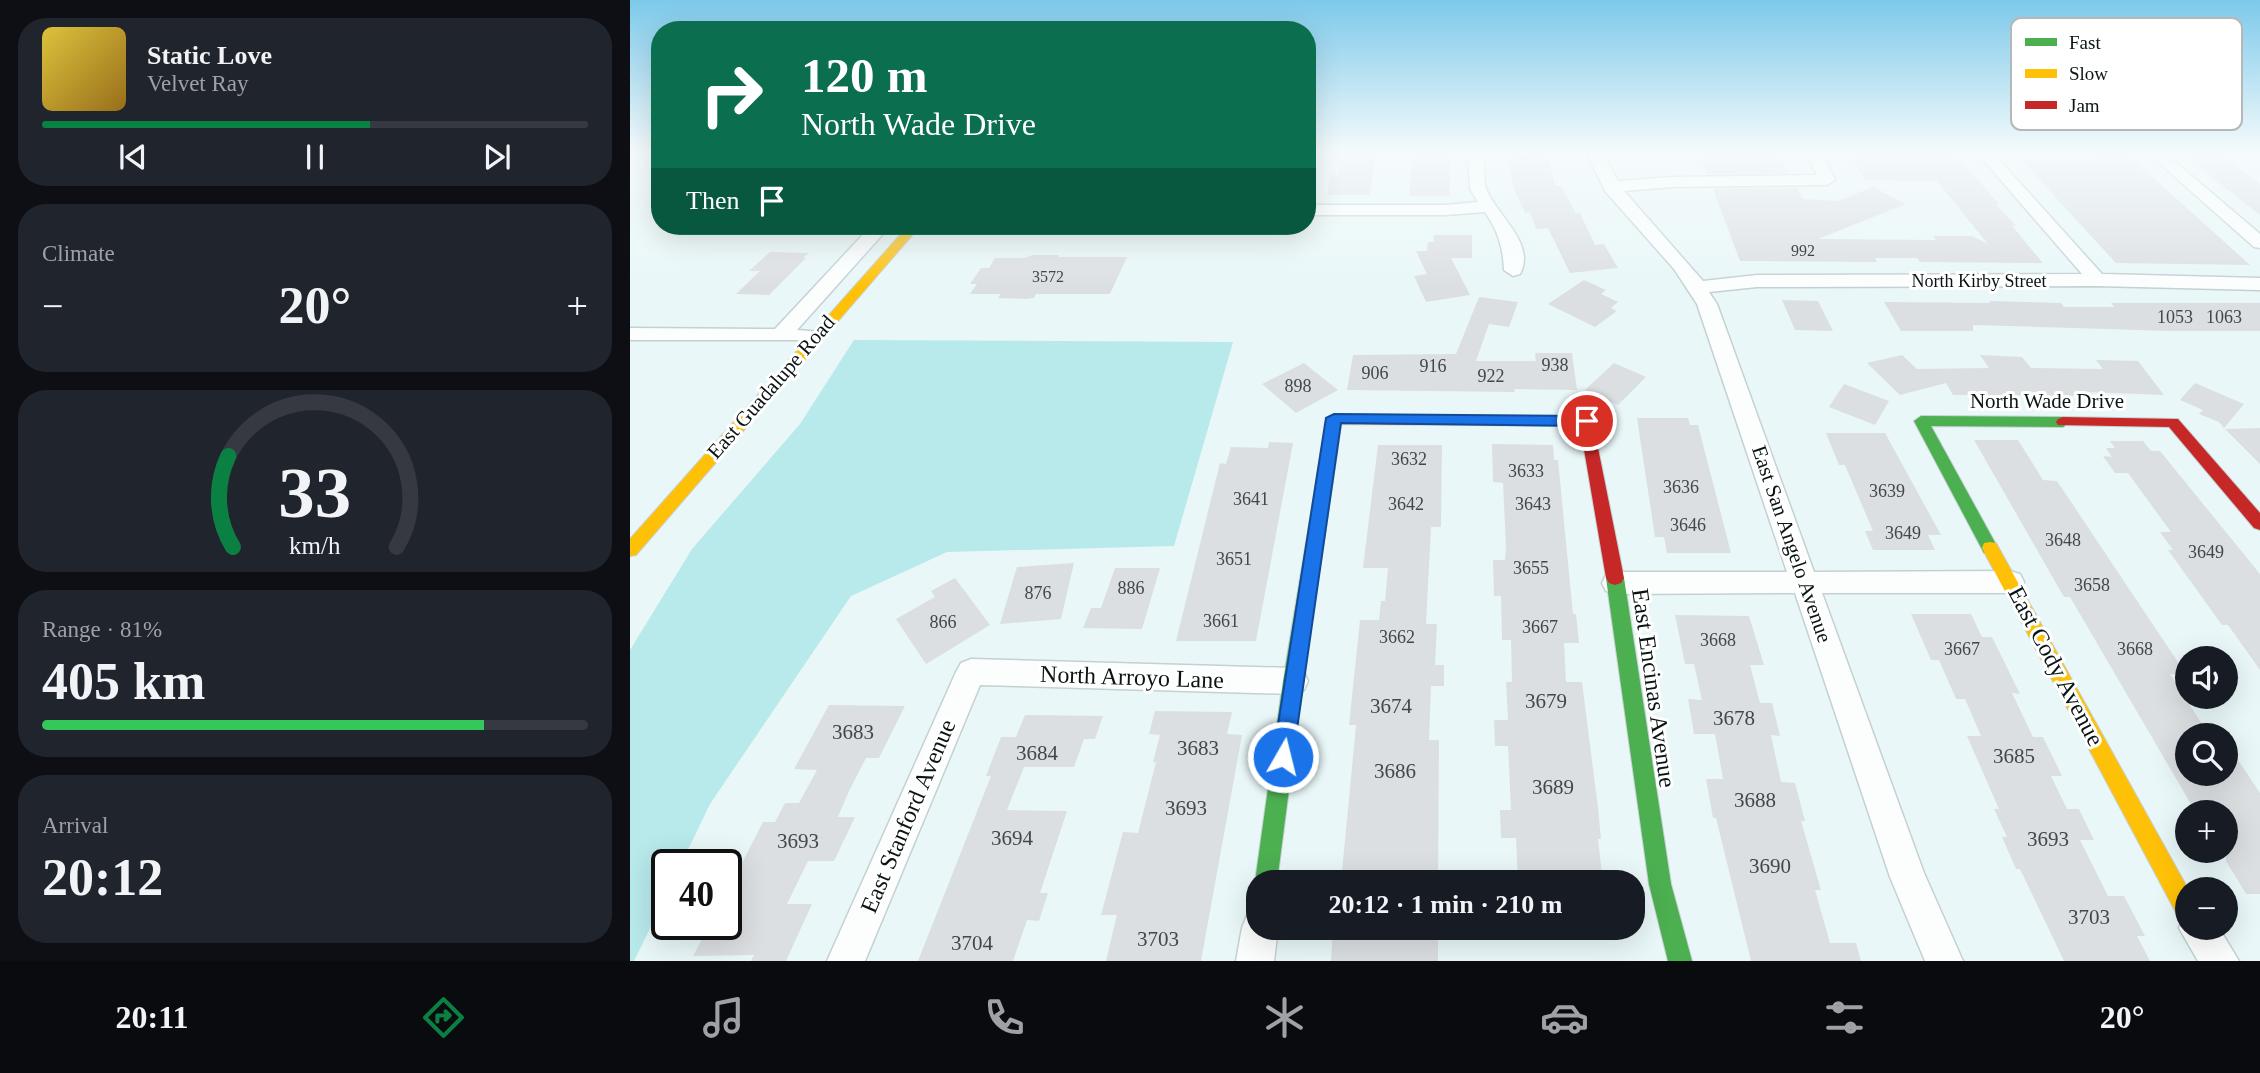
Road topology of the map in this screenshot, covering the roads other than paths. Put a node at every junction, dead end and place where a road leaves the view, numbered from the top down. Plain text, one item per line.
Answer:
1 (1485, 199) edge
2 (1621, 199) edge
3 (2026, 199) edge
4 (2209, 199) edge
5 (1489, 206) junction
6 (1316, 210) edge
7 (873, 235) edge
8 (906, 235) edge
9 (2260, 243) edge
10 (1513, 270) dead end
11 (2097, 280) junction
12 (2260, 284) edge
13 (1699, 287) junction
14 (630, 334) edge
15 (781, 335) junction
16 (815, 336) junction
17 (1921, 421) joint
18 (2260, 524) edge
19 (630, 550) edge
20 (2010, 582) junction
21 (1616, 583) junction
22 (1806, 583) junction
23 (971, 672) joint
24 (1293, 681) junction
25 (1268, 870) edge
26 (2175, 888) edge
27 (1258, 940) edge
28 (2205, 940) edge
29 (846, 961) edge
30 (1255, 961) edge
31 (1680, 961) edge
32 (1944, 961) edge
33 (2220, 961) edge

1 - 5 street
2 - 13 street, East San Angelo Avenue
3 - 11 street
4 - 9 street
5 - 6 street
5 - 10 street
7 - 15 street, East Guadalupe Road
8 - 16 street, East Guadalupe Road
11 - 12 street, North Kirby Street
11 - 13 street, North Kirby Street
13 - 22 street, East San Angelo Avenue
14 - 15 street
15 - 16 street
16 - 19 street, East Guadalupe Road
17 - 18 street, North Wade Drive
17 - 20 street, East Cody Avenue
20 - 22 street
20 - 26 street, East Cody Avenue
21 - 22 street
21 - 24 street, East Encinas Avenue
21 - 31 street, East Encinas Avenue
22 - 32 street, East San Angelo Avenue
23 - 24 street, North Arroyo Lane
23 - 29 street, East Stanford Avenue
24 - 25 street
27 - 30 street
28 - 33 street

